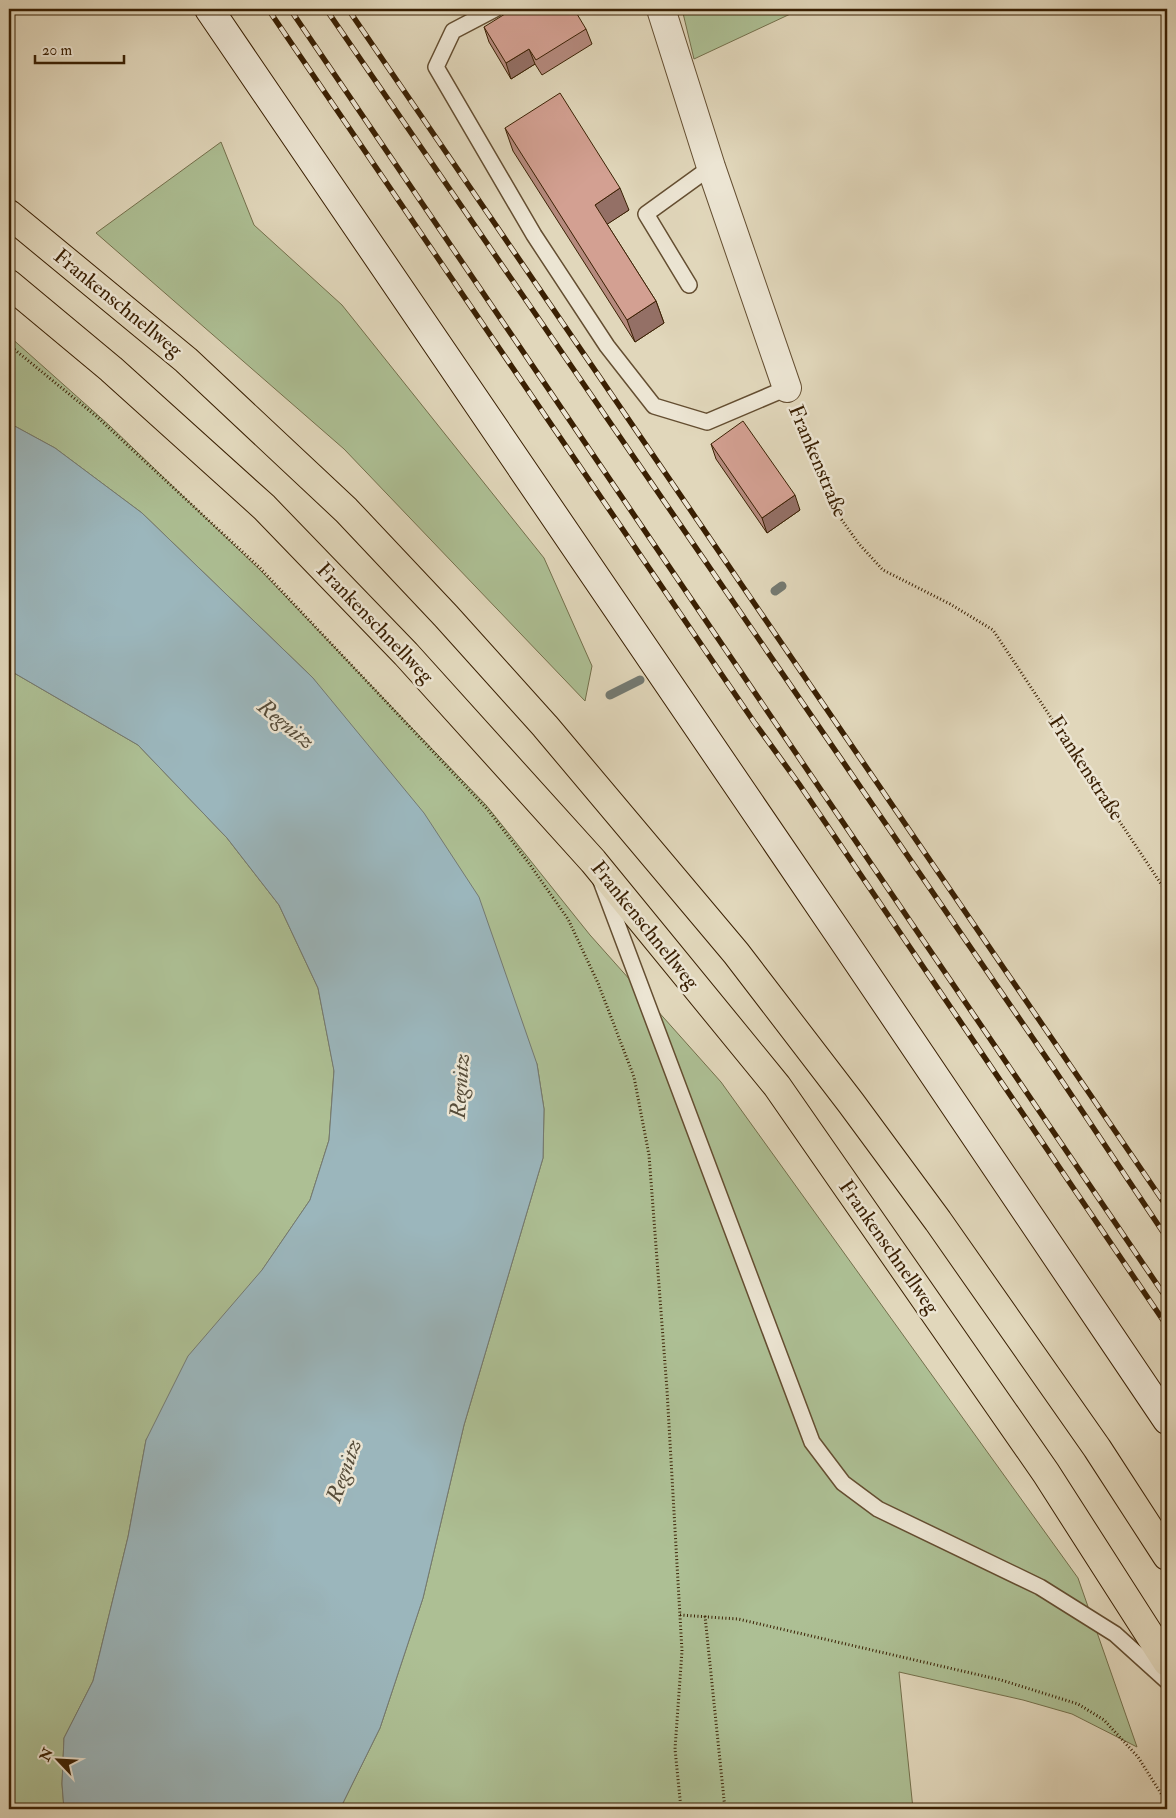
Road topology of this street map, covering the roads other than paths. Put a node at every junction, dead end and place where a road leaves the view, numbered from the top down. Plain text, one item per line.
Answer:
1 (208, 9) edge
2 (496, 9) edge
3 (661, 9) edge
4 (711, 167) junction
5 (9, 214) edge
6 (9, 284) edge
7 (689, 285) dead end
8 (787, 388) joint
9 (593, 861) junction
10 (1167, 1420) edge
11 (1167, 1556) edge
12 (1167, 1662) edge
13 (1167, 1681) edge

1 - 10 main road
2 - 8 lane
3 - 4 main road, Frankenstraße
4 - 7 lane
4 - 8 main road, Frankenstraße
5 - 11 highway, Frankenschnellweg
6 - 9 highway, Frankenschnellweg
9 - 12 highway, Frankenschnellweg
9 - 13 lane

